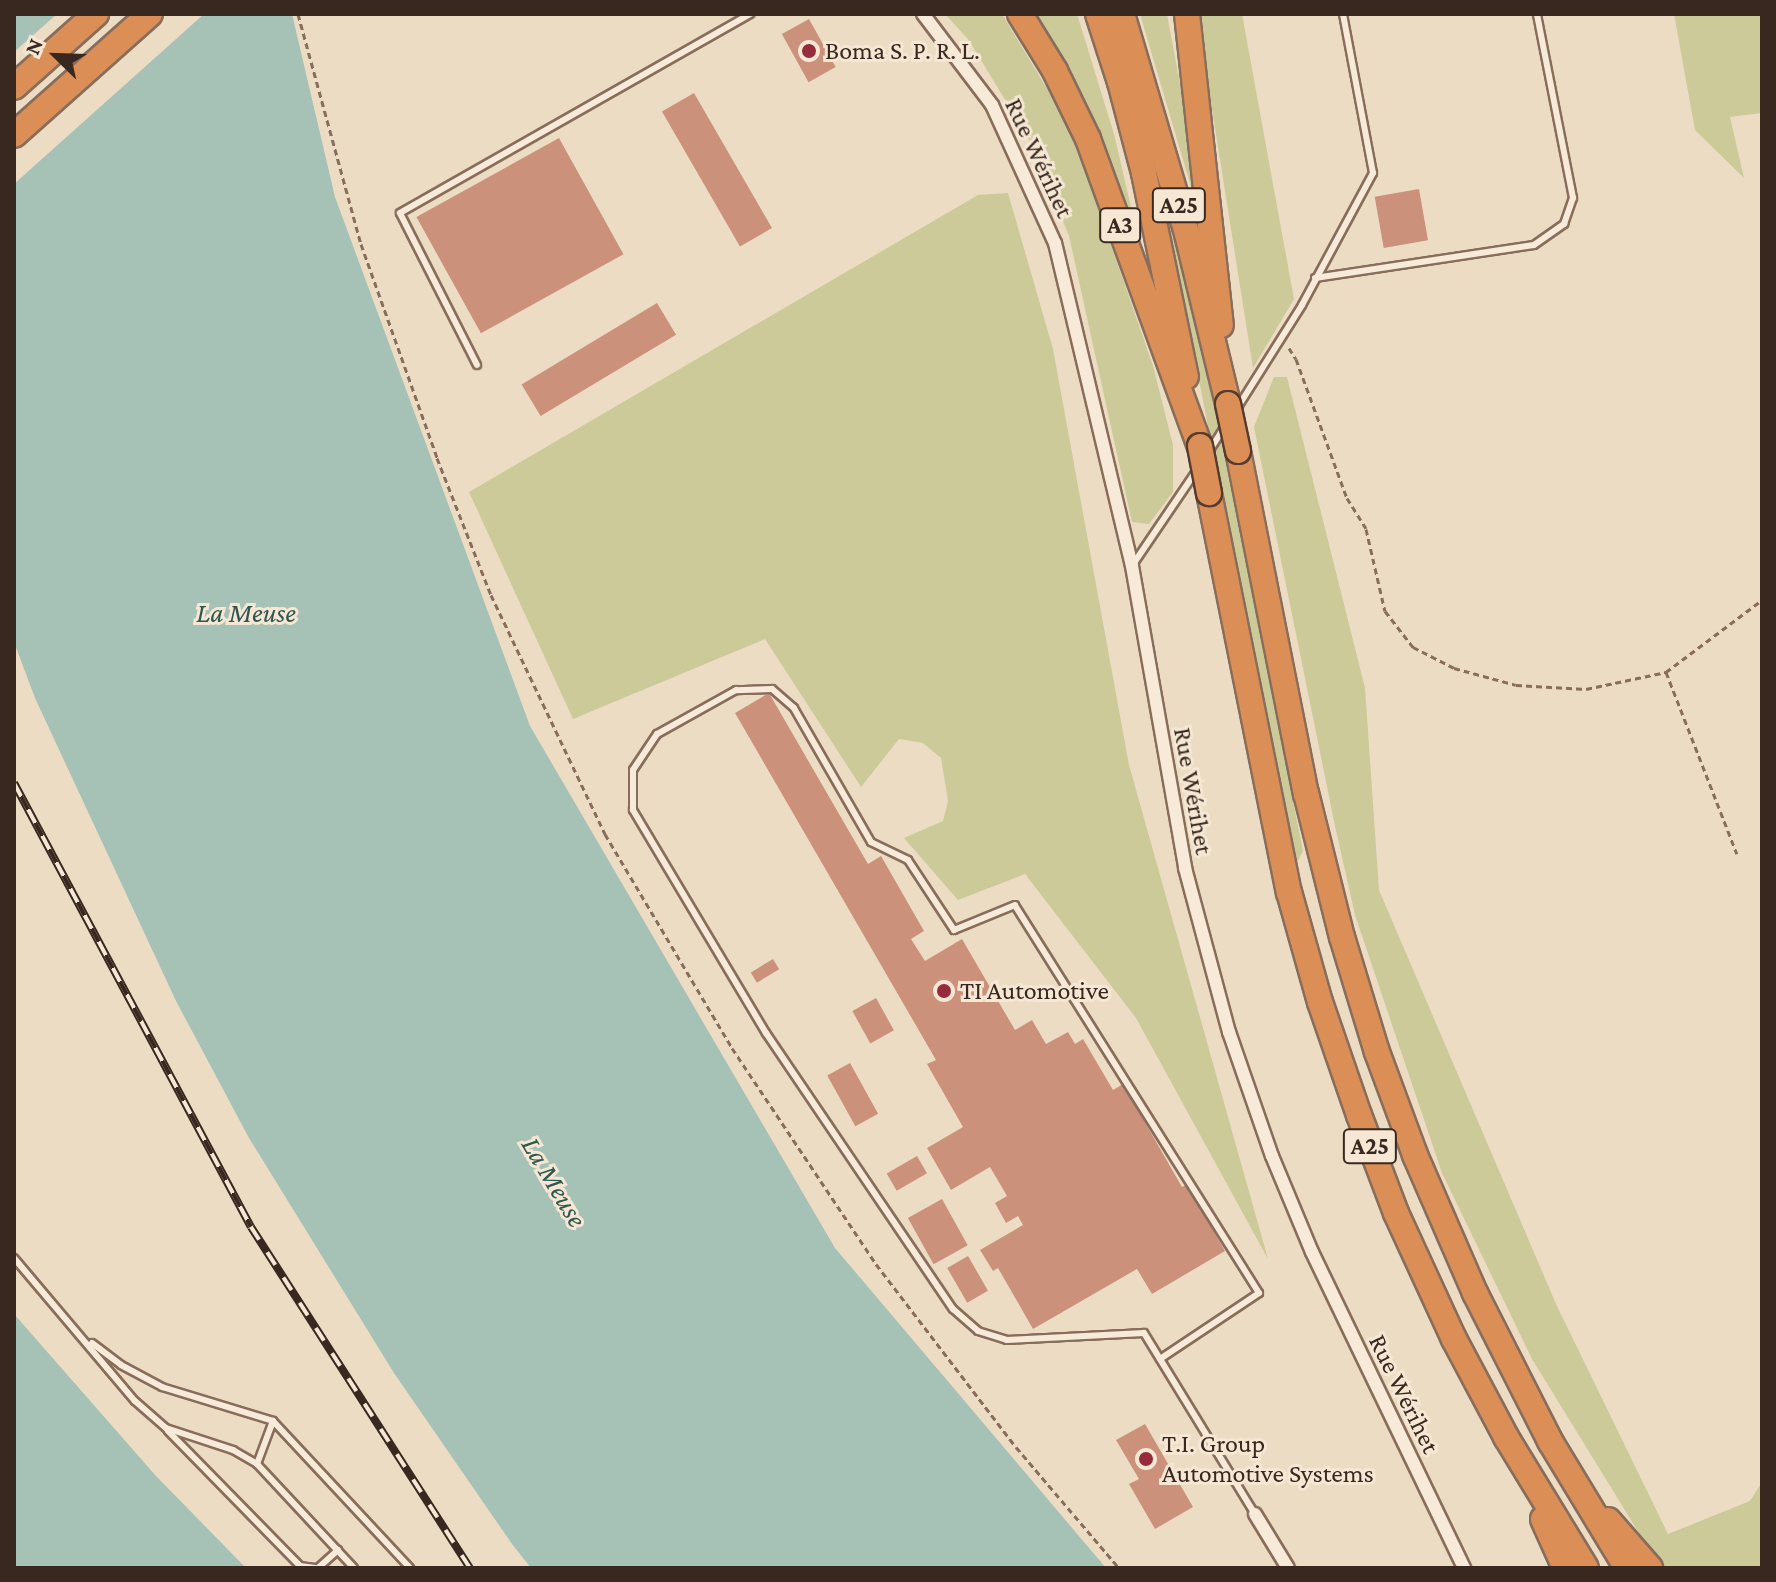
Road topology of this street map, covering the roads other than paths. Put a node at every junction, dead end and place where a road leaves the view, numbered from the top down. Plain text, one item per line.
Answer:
1 (96, 14) edge
2 (150, 14) edge
3 (750, 14) edge
4 (923, 14) edge
5 (1020, 14) edge
6 (1098, 14) edge
7 (1122, 14) edge
8 (1177, 14) edge
9 (1187, 14) edge
10 (1343, 14) edge
11 (1537, 14) edge
12 (1189, 55) junction
13 (14, 87) edge
14 (14, 135) edge
15 (1315, 278) junction
16 (477, 365) dead end
17 (1227, 402) junction
18 (1200, 446) junction
19 (1132, 566) junction
20 (14, 1258) edge
21 (83, 1337) junction
22 (1160, 1359) junction
23 (273, 1421) junction
24 (166, 1428) junction
25 (257, 1464) junction
26 (1530, 1478) junction
27 (1582, 1497) junction
28 (1255, 1514) joint
29 (338, 1550) junction
30 (316, 1568) edge
31 (354, 1568) edge
32 (410, 1568) edge
33 (1288, 1568) edge
34 (1464, 1568) edge
35 (1565, 1568) edge
36 (1586, 1568) edge
37 (1627, 1568) edge
38 (1650, 1568) edge

1 - 13 highway
2 - 14 highway
3 - 16 lane
4 - 19 street, Rue Wérihet
5 - 18 highway, A3
6 - 18 highway, A25
7 - 17 highway, A25
8 - 12 highway
9 - 12 highway
10 - 15 lane
11 - 15 lane
12 - 17 highway
15 - 19 lane
17 - 27 highway, A25, bridge
18 - 26 highway, A25, bridge
19 - 34 street, Rue Wérihet
20 - 21 lane
21 - 23 lane
21 - 24 lane
22 - 22 lane
22 - 28 lane
23 - 25 lane
23 - 32 lane
24 - 25 lane
24 - 30 lane
25 - 29 lane
26 - 35 highway, A25
26 - 36 highway, A25
27 - 37 highway, A25
27 - 38 highway, A25
28 - 33 street
29 - 30 lane
29 - 31 lane

